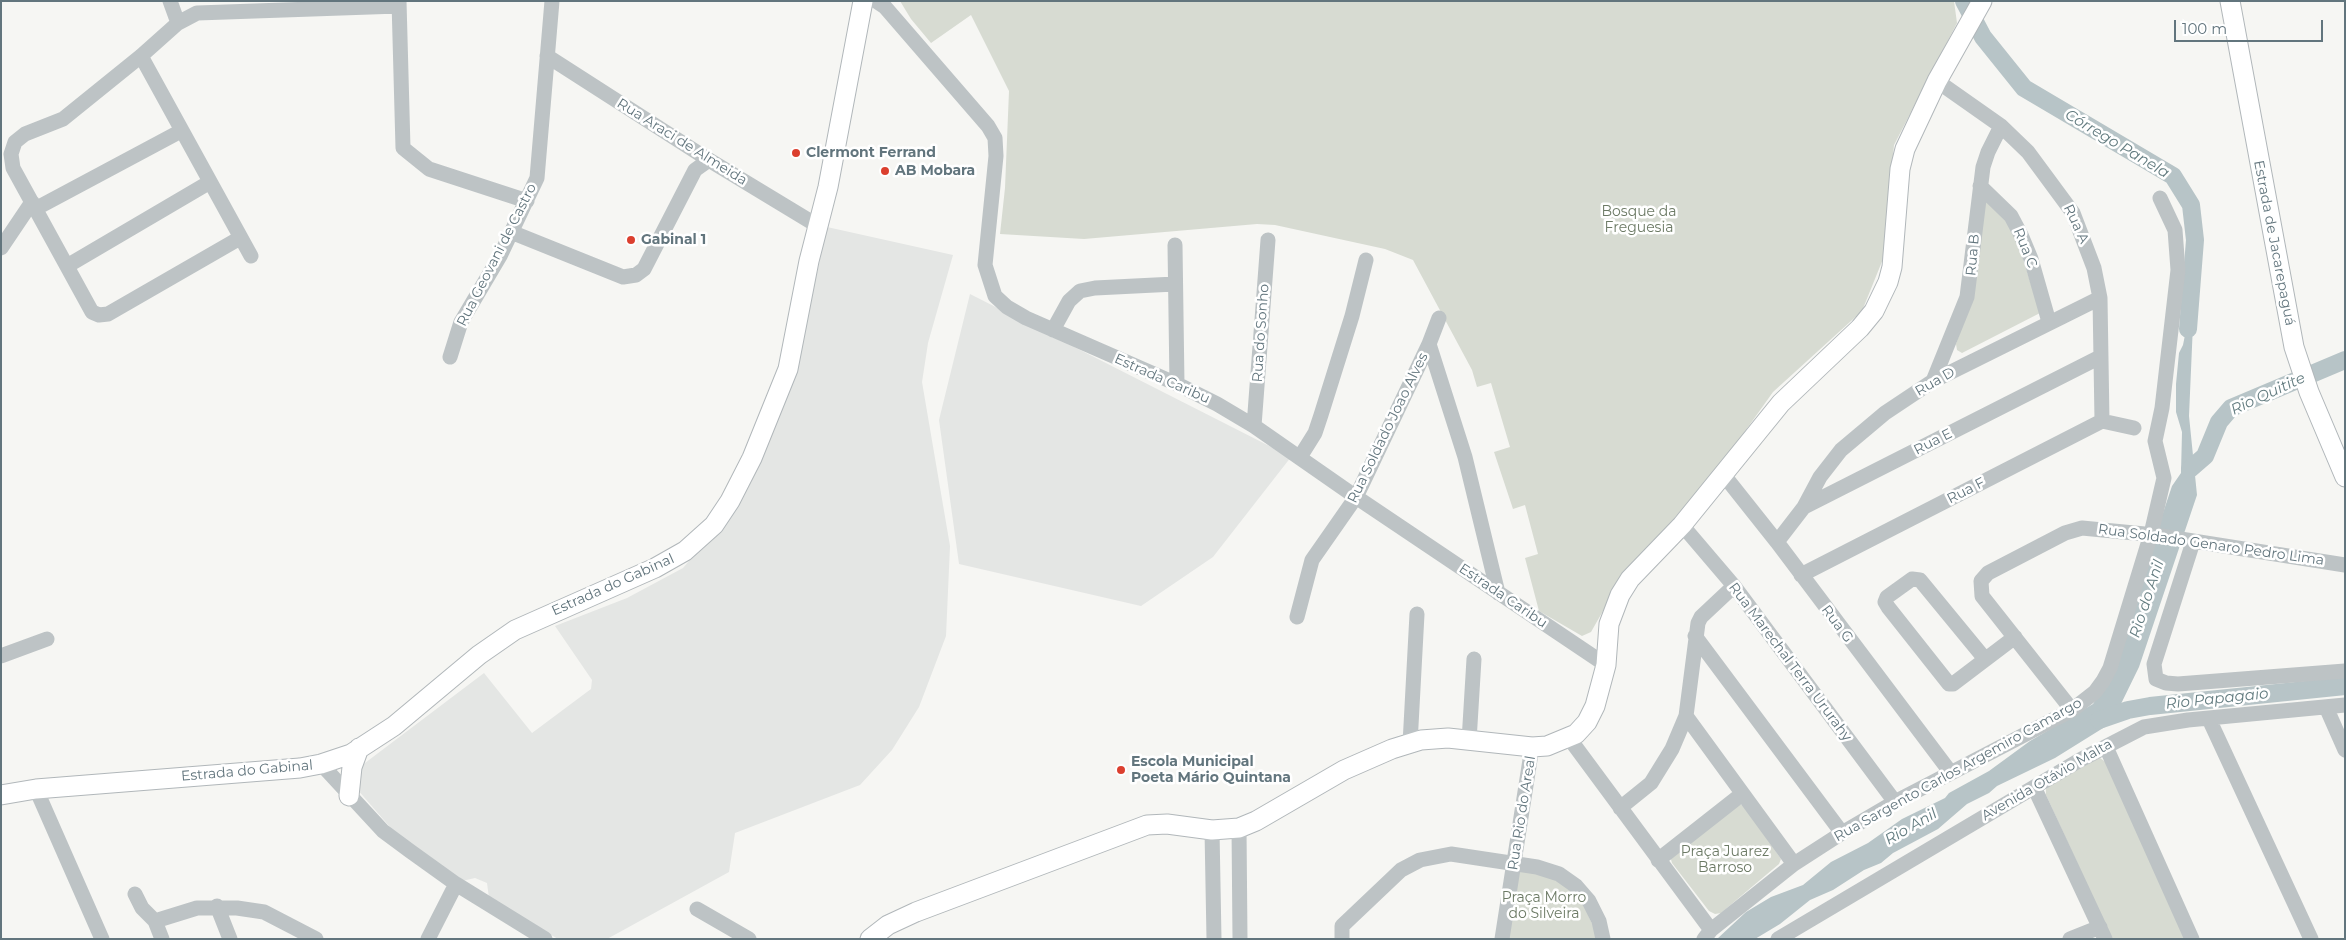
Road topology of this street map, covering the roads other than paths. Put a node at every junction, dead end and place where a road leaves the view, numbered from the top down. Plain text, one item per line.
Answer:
1 (170, 1) edge
2 (552, 1) edge
3 (863, 1) edge
4 (876, 1) edge
5 (2230, 1) edge
6 (399, 4) edge
7 (252, 6) edge
8 (1979, 7) edge
9 (178, 23) junction
10 (141, 56) junction
11 (547, 56) junction
12 (1937, 81) junction
13 (2001, 126) junction
14 (181, 130) junction
15 (692, 149) junction
16 (709, 160) junction
17 (695, 170) junction
18 (210, 182) junction
19 (1980, 186) junction
20 (2160, 198) dead end
21 (527, 201) junction
22 (33, 205) junction
23 (818, 226) junction
24 (511, 232) junction
25 (240, 238) junction
26 (1268, 240) dead end
27 (1175, 245) dead end
28 (1, 248) edge
29 (251, 256) dead end
30 (1366, 260) dead end
31 (67, 266) junction
32 (1175, 284) junction
33 (2100, 298) junction
34 (1439, 318) dead end
35 (2049, 322) junction
36 (1053, 330) junction
37 (1429, 344) junction
38 (450, 357) dead end
39 (2100, 357) junction
40 (1933, 381) junction
41 (1177, 384) junction
42 (2102, 421) junction
43 (1254, 426) junction
44 (2134, 428) dead end
45 (2337, 442) edge
46 (1300, 457) junction
47 (1723, 474) junction
48 (2345, 476) edge
49 (1356, 497) junction
50 (1804, 507) junction
51 (1682, 525) junction
52 (2153, 535) junction
53 (2189, 541) junction
54 (1777, 542) junction
55 (2345, 565) edge
56 (1801, 575) junction
57 (1734, 586) junction
58 (1498, 593) junction
59 (1417, 614) dead end
60 (1296, 618) dead end
61 (1695, 636) junction
62 (2015, 638) junction
63 (47, 639) dead end
64 (1, 656) edge
65 (1474, 659) dead end
66 (1985, 659) junction
67 (1606, 665) junction
68 (2345, 671) edge
69 (2345, 705) edge
70 (2326, 707) junction
71 (2072, 710) junction
72 (1686, 716) junction
73 (2209, 719) junction
74 (1569, 738) junction
75 (1469, 741) junction
76 (1410, 744) junction
77 (1532, 747) junction
78 (2106, 747) junction
79 (359, 748) junction
80 (2345, 750) edge
81 (321, 764) junction
82 (1950, 774) junction
83 (2034, 787) junction
84 (36, 789) junction
85 (1742, 794) junction
86 (1, 795) edge
87 (349, 796) junction
88 (1895, 802) junction
89 (1620, 808) junction
90 (1239, 828) junction
91 (1212, 830) junction
92 (1842, 833) junction
93 (1658, 860) junction
94 (1515, 864) junction
95 (1794, 864) junction
96 (456, 884) junction
97 (135, 894) dead end
98 (217, 906) junction
99 (697, 909) dead end
100 (155, 921) junction
101 (1801, 932) edge
102 (2102, 933) edge
103 (1708, 934) edge
104 (102, 939) edge
105 (162, 939) edge
106 (230, 939) edge
107 (316, 939) edge
108 (428, 939) edge
109 (545, 939) edge
110 (749, 939) edge
111 (870, 939) edge
112 (1214, 939) edge
113 (1240, 939) edge
114 (1342, 939) edge
115 (1502, 939) edge
116 (1603, 939) edge
117 (1778, 939) edge
118 (2070, 939) edge
119 (2192, 939) edge
120 (2311, 939) edge

1 - 9 street
2 - 11 street, Rua Geovani de Castro
3 - 23 main road, Estrada do Gabinal
4 - 36 street, Estrada Caribu
5 - 45 main road, Estrada de Jacarepaguá
6 - 7 street
6 - 21 street
7 - 9 street
8 - 12 main road
9 - 10 street
10 - 14 street
10 - 22 street
11 - 15 street, Rua Araci de Almeida
11 - 21 street, Rua Geovani de Castro
12 - 13 street, Rua A
12 - 47 main road
13 - 19 street, Rua B
13 - 33 street, Rua A
14 - 18 street
14 - 22 street
15 - 16 street, Rua Araci de Almeida
15 - 17 street
16 - 17 street
16 - 23 street, Rua Araci de Almeida
17 - 24 street
18 - 25 street
18 - 31 street
19 - 35 street, Rua C
19 - 40 street, Rua B
20 - 52 street, Rua Sargento Carlos Argemiro Camargo
21 - 24 street, Rua Geovani de Castro
22 - 28 street
22 - 31 street
23 - 79 main road, Estrada do Gabinal
24 - 38 street, Rua Geovani de Castro
25 - 29 street
25 - 31 street
26 - 43 street, Rua do Sonho
27 - 32 street
30 - 46 street
32 - 36 street
32 - 41 street
33 - 35 street, Rua D
33 - 39 street, Rua A
34 - 37 street, Rua Soldado Joao Alves
35 - 40 street, Rua D
36 - 41 street, Estrada Caribu
37 - 49 street, Rua Soldado Joao Alves
37 - 58 street
39 - 42 street, Rua A
39 - 50 street, Rua E
40 - 50 street, Rua D
41 - 43 street, Estrada Caribu
42 - 44 street
42 - 56 street, Rua F
43 - 46 street, Estrada Caribu
45 - 48 main road, Estrada de Jacarepaguá
46 - 49 street, Estrada Caribu
47 - 51 main road
47 - 54 street, Rua G
49 - 58 street, Estrada Caribu
49 - 60 street, Rua Soldado Joao Alves
50 - 54 street, Rua E
51 - 57 street, Rua Marechal Terra Ururahy
51 - 67 main road
52 - 53 street, Rua Soldado Genaro Pedro Lima
52 - 62 street, Rua Soldado Genaro Pedro Lima
52 - 71 street, Rua Sargento Carlos Argemiro Camargo
53 - 55 street, Rua Soldado Genaro Pedro Lima
53 - 68 street
54 - 56 street, Rua G
56 - 82 street, Rua G
57 - 61 street
57 - 88 street, Rua Marechal Terra Ururahy
58 - 67 street, Estrada Caribu
59 - 76 street
61 - 72 street
61 - 92 street
62 - 66 street
62 - 71 street, Rua Soldado Genaro Pedro Lima
63 - 64 street
65 - 75 street
66 - 66 street
67 - 74 main road
69 - 70 street, Avenida Otávio Malta
70 - 73 street, Avenida Otávio Malta
70 - 80 street
71 - 82 street, Rua Sargento Carlos Argemiro Camargo
72 - 85 street
72 - 89 street
73 - 78 street, Avenida Otávio Malta
73 - 120 street
74 - 77 main road
74 - 89 street
75 - 76 main road
75 - 77 main road
76 - 90 main road
77 - 94 street, Rua Rio do Areal
78 - 83 street, Avenida Otávio Malta
78 - 119 street
79 - 81 main road, Estrada do Gabinal
79 - 87 main road
81 - 84 main road, Estrada do Gabinal
81 - 87 street
82 - 88 street, Rua Sargento Carlos Argemiro Camargo
83 - 101 street, Avenida Otávio Malta
83 - 102 street
84 - 86 main road, Estrada do Gabinal
84 - 104 street
85 - 93 street
85 - 95 street
87 - 96 street
88 - 92 street, Rua Sargento Carlos Argemiro Camargo
89 - 93 street
90 - 91 main road
90 - 113 street
91 - 111 main road
91 - 112 street
92 - 95 street, Rua Sargento Carlos Argemiro Camargo
93 - 103 street
94 - 114 street
94 - 115 street, Rua Rio do Areal
94 - 116 street
95 - 103 street, Rua Sargento Carlos Argemiro Camargo
96 - 108 street
96 - 109 street
97 - 100 street
98 - 100 street
98 - 106 street
98 - 107 street
99 - 110 street
100 - 105 street
101 - 117 street, Avenida Otávio Malta
102 - 118 street

